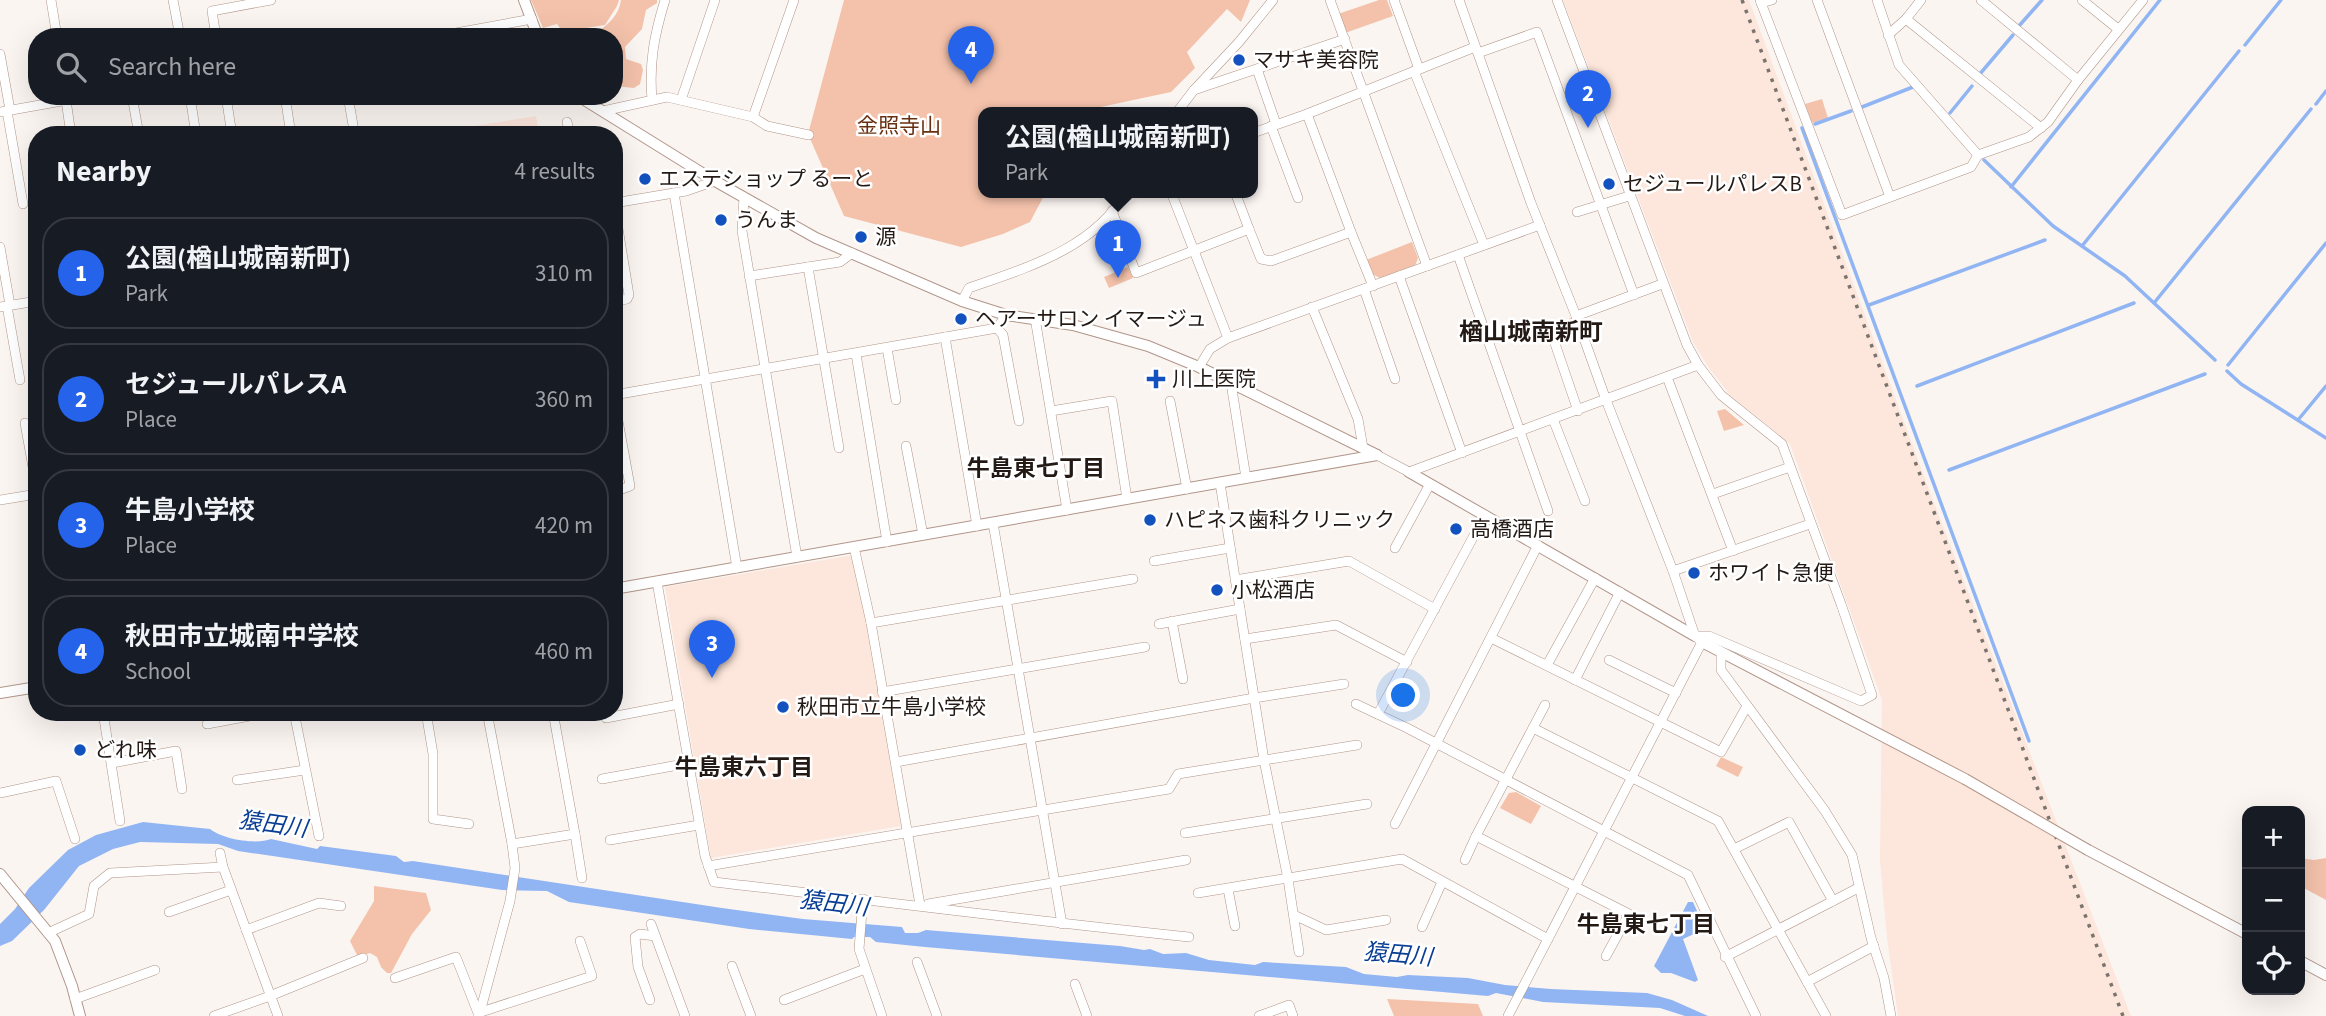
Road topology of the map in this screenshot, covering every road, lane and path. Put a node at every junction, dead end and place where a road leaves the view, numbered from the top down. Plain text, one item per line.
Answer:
1 (51, 0) edge
2 (173, 0) edge
3 (271, 0) edge
4 (524, 0) edge
5 (664, 0) edge
6 (715, 0) edge
7 (794, 0) edge
8 (1273, 0) edge
9 (1330, 0) edge
10 (1394, 0) edge
11 (1459, 0) edge
12 (1556, 0) edge
13 (1772, 0) edge
14 (1817, 0) edge
15 (1877, 0) edge
16 (1922, 0) edge
17 (1981, 0) edge
18 (2082, 0) edge
19 (2143, 0) edge
20 (1760, 1) edge
21 (532, 19) junction
22 (1906, 19) junction
23 (56, 28) edge
24 (178, 28) edge
25 (215, 28) edge
26 (483, 28) edge
27 (535, 28) edge
28 (2119, 29) junction
29 (1888, 35) junction
30 (1345, 39) junction
31 (1476, 50) junction
32 (0, 54) edge
33 (1257, 69) junction
34 (1417, 70) junction
35 (2078, 79) junction
36 (1194, 90) junction
37 (1363, 91) junction
38 (652, 100) junction
39 (681, 100) junction
40 (36, 105) edge
41 (68, 105) edge
42 (134, 105) edge
43 (191, 105) edge
44 (227, 105) edge
45 (286, 105) edge
46 (350, 105) edge
47 (593, 105) edge
48 (1181, 107) edge
49 (5, 111) edge
50 (603, 111) junction
51 (1307, 114) junction
52 (753, 117) junction
53 (567, 122) dead end
54 (1273, 125) junction
55 (70, 126) edge
56 (137, 126) edge
57 (195, 126) edge
58 (231, 126) edge
59 (290, 126) edge
60 (353, 126) edge
61 (568, 126) edge
62 (2040, 128) junction
63 (1258, 131) edge
64 (809, 135) dead end
65 (1978, 155) junction
66 (715, 181) junction
67 (674, 193) junction
68 (1629, 196) junction
69 (744, 197) junction
70 (1890, 197) junction
71 (1122, 198) edge
72 (1173, 198) edge
73 (1237, 198) edge
74 (1298, 198) dead end
75 (623, 202) edge
76 (23, 204) dead end
77 (1601, 204) junction
78 (1112, 211) junction
79 (1577, 212) dead end
80 (1540, 225) junction
81 (1249, 229) junction
82 (1351, 232) junction
83 (1484, 246) junction
84 (0, 247) edge
85 (1193, 252) junction
86 (852, 253) junction
87 (1458, 255) junction
88 (623, 259) edge
89 (1427, 266) junction
90 (808, 267) junction
91 (749, 276) junction
92 (1399, 276) junction
93 (1662, 284) junction
94 (1368, 287) junction
95 (1634, 295) junction
96 (623, 300) edge
97 (962, 300) junction
98 (28, 302) edge
99 (6, 306) edge
100 (1312, 307) junction
101 (1006, 315) junction
102 (1577, 316) junction
103 (1035, 318) junction
104 (1549, 326) dead end
105 (997, 328) junction
106 (945, 337) junction
107 (1228, 338) junction
108 (887, 348) junction
109 (856, 354) junction
110 (824, 359) junction
111 (1698, 365) junction
112 (1199, 367) junction
113 (765, 369) junction
114 (1667, 377) junction
115 (705, 379) junction
116 (1395, 379) dead end
117 (20, 380) dead end
118 (1231, 383) junction
119 (623, 395) edge
120 (896, 400) dead end
121 (1606, 400) junction
122 (1170, 401) dead end
123 (1051, 411) junction
124 (1578, 411) junction
125 (1553, 419) junction
126 (1019, 421) dead end
127 (25, 424) dead end
128 (1519, 432) junction
129 (28, 441) edge
130 (906, 446) dead end
131 (623, 447) edge
132 (839, 447) dead end
133 (1363, 448) junction
134 (1462, 453) junction
135 (1377, 455) junction
136 (1790, 467) junction
137 (1409, 472) junction
138 (1247, 478) junction
139 (1220, 483) junction
140 (1430, 484) junction
141 (1187, 489) junction
142 (623, 490) edge
143 (28, 494) edge
144 (1713, 494) junction
145 (1127, 499) junction
146 (0, 500) edge
147 (1585, 502) dead end
148 (1067, 510) junction
149 (1548, 511) dead end
150 (1485, 515) junction
151 (993, 523) junction
152 (1810, 524) junction
153 (976, 526) junction
154 (923, 535) junction
155 (887, 542) junction
156 (1538, 545) junction
157 (854, 547) junction
158 (1230, 548) junction
159 (1395, 548) dead end
160 (1733, 551) junction
161 (797, 557) junction
162 (1154, 561) dead end
163 (737, 568) junction
164 (1673, 571) junction
165 (1595, 578) junction
166 (1133, 579) dead end
167 (1235, 580) junction
168 (657, 582) junction
169 (623, 584) edge
170 (1620, 592) junction
171 (1007, 601) junction
172 (1240, 609) junction
173 (1436, 609) junction
174 (1172, 621) junction
175 (871, 623) junction
176 (1160, 624) dead end
177 (1491, 638) junction
178 (1245, 639) junction
179 (1699, 639) junction
180 (1145, 647) dead end
181 (1721, 653) junction
182 (1609, 660) dead end
183 (1407, 662) junction
184 (1547, 665) junction
185 (1018, 668) junction
186 (1183, 679) dead end
187 (1575, 680) junction
188 (1344, 684) dead end
189 (28, 689) edge
190 (882, 692) junction
191 (1676, 693) junction
192 (0, 694) edge
193 (1254, 698) junction
194 (679, 704) junction
195 (1356, 704) dead end
196 (1545, 705) dead end
197 (1748, 706) junction
198 (1378, 714) junction
199 (623, 715) edge
200 (104, 721) edge
201 (223, 721) edge
202 (296, 721) edge
203 (428, 721) edge
204 (489, 721) edge
205 (555, 721) edge
206 (1660, 723) junction
207 (207, 724) dead end
208 (1533, 728) junction
209 (1030, 738) junction
210 (1437, 743) junction
211 (1356, 745) dead end
212 (1264, 760) junction
213 (896, 762) junction
214 (111, 763) junction
215 (689, 763) junction
216 (305, 770) junction
217 (602, 779) dead end
218 (1505, 779) junction
219 (1633, 779) junction
220 (237, 780) dead end
221 (182, 789) dead end
222 (0, 793) edge
223 (1367, 804) dead end
224 (1042, 808) junction
225 (1278, 819) junction
226 (120, 821) dead end
227 (469, 824) dead end
228 (1395, 824) dead end
229 (699, 825) junction
230 (1602, 831) junction
231 (1185, 833) dead end
232 (575, 834) junction
233 (908, 834) junction
234 (319, 836) dead end
235 (1476, 836) junction
236 (75, 839) dead end
237 (610, 840) dead end
238 (512, 844) junction
239 (1734, 849) junction
240 (220, 853) dead end
241 (1186, 860) dead end
242 (1465, 860) dead end
243 (708, 866) junction
244 (223, 867) junction
245 (0, 874) edge
246 (582, 878) dead end
247 (1288, 879) junction
248 (1055, 881) junction
249 (1442, 881) junction
250 (1574, 888) junction
251 (1858, 888) junction
252 (1228, 889) junction
253 (231, 890) junction
254 (1198, 893) dead end
255 (863, 899) junction
256 (1833, 901) junction
257 (920, 905) junction
258 (341, 906) dead end
259 (169, 912) dead end
260 (1294, 915) junction
261 (1386, 920) dead end
262 (651, 924) dead end
263 (1062, 925) junction
264 (1235, 926) dead end
265 (1422, 926) dead end
266 (46, 929) junction
267 (246, 930) junction
268 (1778, 930) junction
269 (2243, 932) edge
270 (656, 936) junction
271 (1189, 937) dead end
272 (1548, 939) junction
273 (580, 941) dead end
274 (1874, 946) junction
275 (1299, 952) dead end
276 (1606, 956) dead end
277 (1725, 957) junction
278 (363, 958) dead end
279 (917, 962) dead end
280 (2305, 964) edge
281 (732, 966) dead end
282 (865, 969) junction
283 (155, 970) dead end
284 (2326, 975) edge
285 (395, 978) dead end
286 (1807, 982) junction
287 (1075, 984) dead end
288 (270, 996) junction
289 (75, 999) junction
290 (650, 1000) dead end
291 (783, 1000) dead end
292 (1510, 1014) edge
293 (478, 1015) edge
294 (80, 1016) edge
295 (214, 1016) edge
296 (278, 1016) edge
297 (685, 1016) edge
298 (751, 1016) edge
299 (882, 1016) edge
300 (937, 1016) edge
301 (1087, 1016) edge
302 (1259, 1016) edge
303 (1293, 1016) edge
304 (1756, 1016) edge
305 (1826, 1016) edge
306 (1891, 1016) edge

1 - 23 street
2 - 24 street
3 - 25 street
4 - 21 street
5 - 38 street
6 - 39 street
7 - 52 street
8 - 36 street
9 - 30 street
10 - 34 street
11 - 31 street
12 - 68 street
13 - 20 street
14 - 70 street
15 - 29 street
16 - 22 street
17 - 35 street
18 - 28 street
19 - 28 street
20 - 70 street
21 - 26 street
21 - 27 street
22 - 29 street
22 - 62 street
28 - 35 street
29 - 65 street
30 - 33 street
30 - 37 street
31 - 34 street
31 - 77 street
31 - 80 street
32 - 49 street
33 - 36 street
33 - 54 street
34 - 37 street
34 - 83 street
35 - 62 street
36 - 48 street
37 - 51 street
37 - 89 street
38 - 39 street
38 - 50 street
39 - 52 street
40 - 49 street
41 - 55 street
42 - 56 street
43 - 57 street
44 - 58 street
45 - 59 street
46 - 60 street
47 - 50 street
49 - 76 street
50 - 66 street
51 - 54 street
51 - 82 street
52 - 64 street
53 - 61 street
54 - 63 street
54 - 74 street
62 - 65 street
65 - 70 street
66 - 67 street
66 - 69 street
67 - 75 street
67 - 115 street
68 - 77 street
68 - 93 street
69 - 86 street
69 - 91 street
71 - 78 street
72 - 85 street
73 - 81 street
77 - 79 street
77 - 95 street
78 - 85 street
78 - 97 street
80 - 83 street
80 - 102 street
81 - 82 street
81 - 85 street
82 - 94 street
83 - 87 street
84 - 99 street
85 - 107 street
86 - 90 street
86 - 97 street
87 - 89 street
87 - 128 street
88 - 96 street
89 - 92 street
90 - 91 street
90 - 110 street
91 - 113 street
92 - 94 street
92 - 134 street
93 - 95 street
93 - 111 street
94 - 100 street
94 - 116 street
95 - 102 street
97 - 101 street
98 - 99 street
99 - 117 street
100 - 107 street
100 - 133 street
101 - 103 street
101 - 105 street
102 - 121 street
103 - 112 street
103 - 123 street
104 - 124 street
105 - 106 street
105 - 126 street
106 - 108 street
106 - 153 street
107 - 112 street
108 - 109 street
108 - 120 street
109 - 110 street
109 - 155 street
110 - 113 street
110 - 132 street
111 - 114 street
111 - 136 street
112 - 118 street
113 - 115 street
113 - 161 street
114 - 121 street
114 - 144 street
115 - 119 street
115 - 163 street
118 - 133 street
118 - 138 street
121 - 124 street
121 - 164 street
122 - 141 street
123 - 145 street
123 - 148 street
124 - 125 street
125 - 128 street
125 - 147 street
127 - 129 street
128 - 134 street
128 - 149 street
130 - 154 street
131 - 142 street
133 - 135 street
134 - 137 street
135 - 137 street
135 - 138 street
136 - 144 street
136 - 152 street
137 - 140 street
138 - 139 street
139 - 141 street
139 - 158 street
140 - 150 street
140 - 159 street
141 - 145 street
143 - 146 street
144 - 160 street
145 - 148 street
148 - 151 street
150 - 156 street
150 - 173 street
151 - 153 street
151 - 171 street
152 - 160 street
152 - 179 street
153 - 154 street
154 - 155 street
155 - 157 street
156 - 165 street
156 - 177 street
157 - 161 street
157 - 175 street
158 - 162 street
158 - 167 street
160 - 164 street
161 - 163 street
163 - 168 street
164 - 179 street
165 - 170 street
165 - 184 street
166 - 171 street
167 - 172 street
167 - 173 street
168 - 169 street
168 - 194 street
170 - 179 street
170 - 187 street
171 - 175 street
171 - 185 street
172 - 174 street
172 - 178 street
173 - 183 street
174 - 176 street
174 - 186 street
175 - 190 street
177 - 184 street
177 - 210 street
178 - 183 street
178 - 193 street
179 - 181 street
179 - 191 street
180 - 185 street
181 - 197 street
181 - 269 street, bridge
182 - 191 street
183 - 198 street
184 - 187 street
185 - 190 street
185 - 209 street
187 - 206 street
188 - 193 street
189 - 192 street
190 - 213 street
191 - 206 street
193 - 209 street
193 - 212 street
194 - 199 street
194 - 215 street
195 - 198 street
196 - 208 street
197 - 206 street
197 - 251 street
198 - 210 street
200 - 214 street
201 - 207 street
202 - 216 street
203 - 227 street
204 - 238 street
205 - 232 street
206 - 219 street
208 - 218 street
208 - 219 street
209 - 213 street
209 - 224 street
210 - 218 street
210 - 228 street
211 - 212 street
212 - 224 street
212 - 225 street
213 - 233 street
214 - 221 street
214 - 226 street
215 - 217 street
215 - 229 street
216 - 220 street
216 - 234 street
218 - 230 street
218 - 235 street
219 - 230 street
219 - 239 street
222 - 236 street
223 - 225 street
224 - 233 street
224 - 248 street
225 - 231 street
225 - 247 street
229 - 237 street
229 - 243 street
230 - 250 street
230 - 277 street
232 - 238 street
232 - 246 street
233 - 243 street
233 - 257 street
235 - 242 street
235 - 250 street
238 - 293 street
239 - 256 street
239 - 268 street
240 - 244 street
241 - 248 street
243 - 255 street
244 - 253 street
244 - 266 street
245 - 266 street
247 - 249 street
247 - 252 street
247 - 260 street
248 - 257 street
248 - 263 street
249 - 265 street
249 - 272 street
250 - 272 street
250 - 276 street
251 - 256 street
251 - 274 street
252 - 254 street
252 - 264 street
253 - 259 street
253 - 267 street
255 - 257 street
255 - 282 street
256 - 268 street
257 - 263 street
258 - 267 street
260 - 261 street
260 - 275 street
262 - 270 street
263 - 271 street
266 - 289 street
267 - 288 street
268 - 277 street
268 - 286 street
270 - 290 street
270 - 297 street
272 - 292 street
273 - 293 street
274 - 286 street
274 - 306 street
277 - 304 street
278 - 288 street
279 - 300 street
280 - 284 street
281 - 298 street
282 - 291 street
282 - 299 street
283 - 289 street
285 - 293 street
286 - 305 street
287 - 301 street
288 - 295 street
288 - 296 street
289 - 294 street
302 - 303 street

